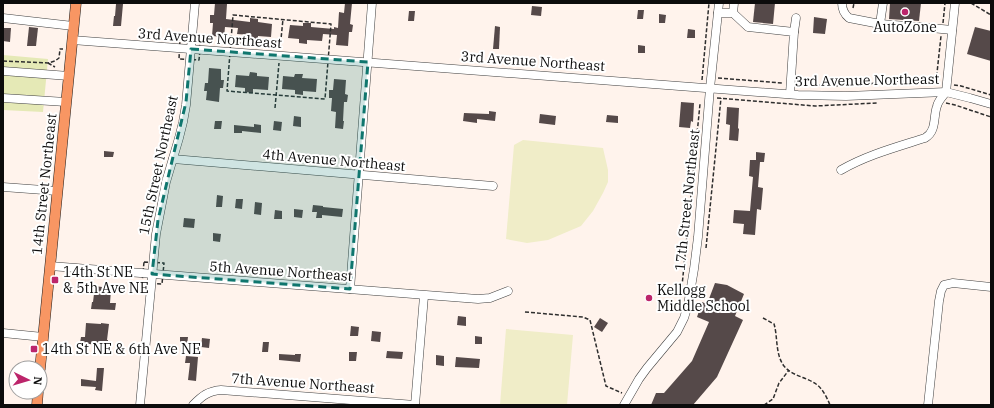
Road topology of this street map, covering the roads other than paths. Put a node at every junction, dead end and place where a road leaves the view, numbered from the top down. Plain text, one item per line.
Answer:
1 (76, 3) edge
2 (195, 3) edge
3 (372, 3) edge
4 (719, 3) edge
5 (734, 3) edge
6 (842, 3) edge
7 (883, 3) edge
8 (955, 3) edge
9 (718, 13) junction
10 (733, 13) junction
11 (3, 18) edge
12 (796, 18) dead end
13 (880, 24) junction
14 (73, 26) junction
15 (952, 30) junction
16 (794, 32) junction
17 (72, 40) junction
18 (191, 49) junction
19 (368, 62) junction
20 (3, 71) edge
21 (69, 76) junction
22 (710, 88) junction
23 (946, 88) junction
24 (790, 94) junction
25 (3, 98) edge
26 (66, 102) junction
27 (991, 104) edge
28 (173, 160) junction
29 (841, 170) dead end
30 (359, 175) junction
31 (493, 186) dead end
32 (3, 187) edge
33 (57, 191) junction
34 (50, 266) junction
35 (152, 274) junction
36 (991, 287) edge
37 (350, 289) junction
38 (508, 291) dead end
39 (424, 296) junction
40 (3, 333) edge
41 (43, 337) junction
42 (41, 360) edge
43 (140, 405) edge
44 (193, 405) edge
45 (415, 405) edge
46 (624, 405) edge
47 (928, 405) edge

1 - 14 main road, 14th Street Northeast
2 - 18 street, 15th Street Northeast
3 - 19 street
4 - 9 street, 17th Street Northeast
5 - 10 street
6 - 13 street
7 - 13 street
8 - 15 street
9 - 10 street
9 - 22 street, 17th Street Northeast
10 - 16 street
11 - 14 street
12 - 16 street
13 - 15 street
14 - 17 main road, 14th Street Northeast
15 - 23 street
16 - 24 street
17 - 18 street, 3rd Avenue Northeast
17 - 21 main road, 14th Street Northeast
18 - 19 street, 3rd Avenue Northeast
18 - 28 street, 15th Street Northeast
19 - 22 street, 3rd Avenue Northeast
19 - 30 street
20 - 21 street
21 - 26 main road, 14th Street Northeast
22 - 24 street, 3rd Avenue Northeast
22 - 46 street, 17th Street Northeast
23 - 24 street, 3rd Avenue Northeast
23 - 27 street, 3rd Avenue Northeast
23 - 29 street
25 - 26 street
26 - 33 main road, 14th Street Northeast
28 - 30 street, 4th Avenue Northeast
28 - 35 street, 15th Street Northeast
30 - 31 street, 4th Avenue Northeast
30 - 37 street
32 - 33 street
33 - 34 main road, 14th Street Northeast
34 - 35 street, 5th Avenue Northeast
34 - 41 main road, 14th Street Northeast
35 - 37 street, 5th Avenue Northeast
35 - 43 street, 15th Street Northeast
36 - 47 street
37 - 39 street, 5th Avenue Northeast
38 - 39 street, 5th Avenue Northeast
39 - 45 street
40 - 41 street
41 - 42 main road, 14th Street Northeast
44 - 45 street, 7th Avenue Northeast

